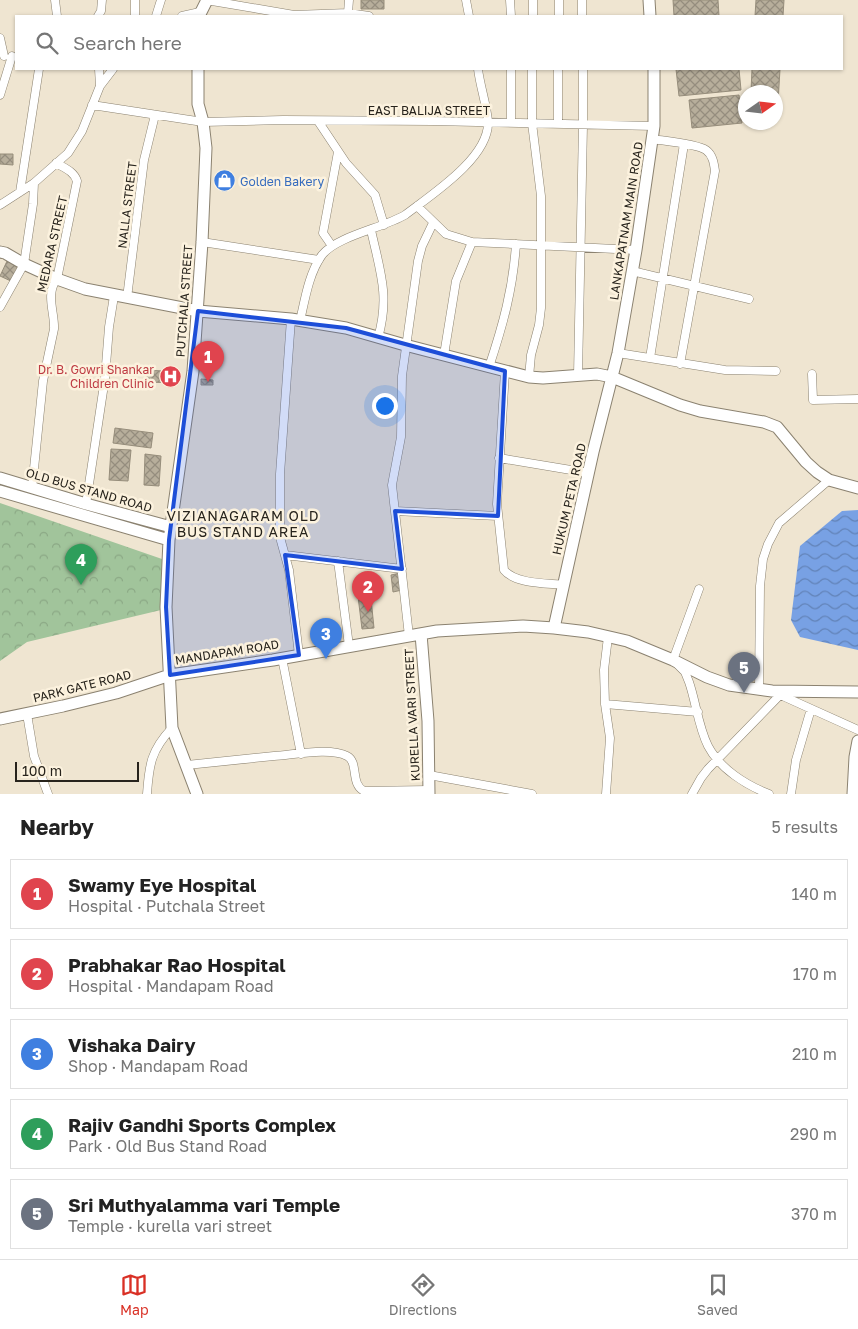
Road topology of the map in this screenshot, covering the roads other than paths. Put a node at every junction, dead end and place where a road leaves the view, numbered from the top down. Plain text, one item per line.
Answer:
1 (55, 0) edge
2 (102, 0) edge
3 (135, 0) edge
4 (161, 0) edge
5 (207, 0) edge
6 (349, 0) edge
7 (466, 0) edge
8 (510, 0) edge
9 (533, 0) edge
10 (559, 0) edge
11 (582, 0) edge
12 (649, 0) edge
13 (348, 13) junction
14 (200, 14) edge
15 (57, 15) edge
16 (99, 15) edge
17 (134, 15) edge
18 (156, 15) edge
19 (361, 15) edge
20 (469, 15) edge
21 (511, 15) edge
22 (533, 15) edge
23 (559, 15) edge
24 (582, 15) edge
25 (650, 15) edge
26 (0, 38) edge
27 (8, 56) edge
28 (39, 70) edge
29 (99, 70) edge
30 (111, 70) edge
31 (198, 70) edge
32 (478, 70) edge
33 (511, 70) edge
34 (532, 70) edge
35 (558, 70) edge
36 (582, 70) edge
37 (654, 70) edge
38 (100, 86) junction
39 (0, 95) edge
40 (92, 105) junction
41 (155, 115) junction
42 (318, 121) junction
43 (203, 122) junction
44 (488, 122) junction
45 (512, 122) junction
46 (532, 123) junction
47 (558, 124) junction
48 (583, 125) junction
49 (654, 126) junction
50 (652, 139) junction
51 (684, 144) junction
52 (338, 152) junction
53 (56, 163) junction
54 (34, 183) junction
55 (20, 192) junction
56 (0, 205) edge
57 (417, 206) junction
58 (433, 223) junction
59 (384, 225) junction
60 (371, 230) junction
61 (202, 242) junction
62 (472, 242) junction
63 (516, 244) junction
64 (541, 245) junction
65 (332, 246) junction
66 (581, 248) junction
67 (636, 250) junction
68 (0, 252) edge
69 (320, 260) junction
70 (24, 264) junction
71 (632, 271) junction
72 (663, 278) junction
73 (57, 280) junction
74 (695, 286) junction
75 (114, 296) junction
76 (126, 298) junction
77 (749, 299) dead end
78 (0, 307) edge
79 (198, 311) junction
80 (295, 320) junction
81 (378, 338) junction
82 (405, 345) junction
83 (618, 353) junction
84 (444, 356) junction
85 (650, 358) junction
86 (680, 364) junction
87 (489, 367) junction
88 (505, 371) junction
89 (776, 371) dead end
90 (578, 374) junction
91 (812, 374) dead end
92 (529, 377) junction
93 (612, 377) junction
94 (858, 399) edge
95 (499, 458) junction
96 (589, 473) junction
97 (0, 478) edge
98 (829, 480) junction
99 (32, 488) junction
100 (858, 488) edge
101 (0, 491) edge
102 (86, 504) junction
103 (395, 511) junction
104 (498, 516) junction
105 (171, 527) junction
106 (168, 540) junction
107 (286, 555) junction
108 (338, 561) junction
109 (402, 569) junction
110 (564, 585) junction
111 (700, 589) dead end
112 (554, 628) junction
113 (415, 635) junction
114 (608, 637) junction
115 (349, 646) junction
116 (299, 655) junction
117 (282, 658) junction
118 (673, 660) junction
119 (170, 675) junction
120 (759, 690) junction
121 (858, 692) edge
122 (776, 693) junction
123 (605, 704) junction
124 (811, 709) junction
125 (698, 712) junction
126 (26, 714) junction
127 (0, 720) edge
128 (172, 728) junction
129 (858, 730) edge
130 (858, 740) edge
131 (301, 754) junction
132 (718, 759) junction
133 (186, 764) junction
134 (429, 775) junction
135 (429, 792) edge
136 (364, 793) edge
137 (48, 794) edge
138 (147, 794) edge
139 (197, 794) edge
140 (532, 794) edge
141 (606, 794) edge
142 (692, 794) edge
143 (769, 794) edge
144 (791, 794) edge
145 (853, 794) edge

1 - 15 street
2 - 16 street
3 - 17 street
4 - 18 street
5 - 13 street
5 - 14 street
6 - 13 street
7 - 20 street
8 - 21 street
9 - 22 street
10 - 23 street
11 - 24 street
12 - 25 street
13 - 19 street
26 - 27 street
27 - 39 street
28 - 55 street
29 - 38 street
30 - 38 street
31 - 43 street, PUTCHALA STREET
32 - 44 street
33 - 45 street
34 - 46 street
35 - 47 street
36 - 48 street
37 - 49 street, LANKAPATNAM MAIN ROAD
38 - 40 street
40 - 41 street, EAST BALIJA STREET
40 - 53 street
41 - 43 street, EAST BALIJA STREET
41 - 76 street, NALLA STREET
42 - 43 street, EAST BALIJA STREET
42 - 44 street, EAST BALIJA STREET
42 - 52 street
43 - 61 street, PUTCHALA STREET
44 - 45 street, EAST BALIJA STREET
44 - 57 street
45 - 46 street, EAST BALIJA STREET
46 - 47 street, EAST BALIJA STREET
46 - 64 street
47 - 48 street, EAST BALIJA STREET
48 - 49 street, EAST BALIJA STREET
48 - 66 street
49 - 50 street, LANKAPATNAM MAIN ROAD
50 - 51 street
50 - 67 street, LANKAPATNAM MAIN ROAD
51 - 72 street
51 - 74 street
52 - 59 street
52 - 65 street
53 - 54 street
53 - 73 street, MEDARA STREET
54 - 55 street
54 - 70 street
55 - 56 street
57 - 58 street
57 - 59 street
58 - 62 street
58 - 82 street
59 - 60 street
60 - 65 street
60 - 81 street
61 - 69 street
61 - 79 street, PUTCHALA STREET
62 - 63 street
62 - 84 street
63 - 64 street
63 - 87 street
64 - 66 street
64 - 92 street
65 - 69 street
66 - 67 street
66 - 90 street
67 - 71 street, LANKAPATNAM MAIN ROAD
68 - 70 street
69 - 80 street
70 - 73 street
70 - 78 street
71 - 72 street
71 - 83 street, LANKAPATNAM MAIN ROAD
72 - 74 street
72 - 85 street
73 - 75 street
73 - 99 street, MEDARA STREET
74 - 77 street
74 - 86 street
75 - 76 street
75 - 102 street
76 - 79 street
79 - 80 street
79 - 105 street, PUTCHALA STREET
80 - 81 street
80 - 107 street
81 - 82 street
82 - 84 street
82 - 103 street
83 - 85 street
83 - 93 street, LANKAPATNAM MAIN ROAD
84 - 87 street
85 - 86 street
86 - 89 street
87 - 88 street
88 - 92 street
88 - 95 street
90 - 92 street
90 - 93 street
91 - 94 street
93 - 96 street, HUKUM PETA ROAD
93 - 98 street
95 - 96 street
95 - 104 street
96 - 110 street, HUKUM PETA ROAD
97 - 99 street, OLD BUS STAND ROAD
98 - 100 street
98 - 120 street
99 - 102 street, OLD BUS STAND ROAD
101 - 106 street, OLD BUS STAND ROAD
102 - 105 street, OLD BUS STAND ROAD
103 - 104 street
103 - 109 street
104 - 110 street
105 - 106 street, PUTCHALA STREET
106 - 119 street, MANDAPAM ROAD
107 - 108 street
107 - 116 street
108 - 109 street
108 - 115 street
109 - 113 street
110 - 112 street, HUKUM PETA ROAD
111 - 118 street
112 - 113 street, KURELLA VARI STREET
112 - 114 street, KURELLA VARI STREET
113 - 115 street, MANDAPAM ROAD
113 - 134 street, KURELLA VARI STREET
114 - 118 street, KURELLA VARI STREET
114 - 123 street
115 - 116 street, MANDAPAM ROAD
116 - 117 street, MANDAPAM ROAD
117 - 119 street, MANDAPAM ROAD
117 - 131 street
118 - 120 street, KURELLA VARI STREET
118 - 125 street
119 - 126 street, PARK GATE ROAD
119 - 128 street
120 - 122 street, KURELLA VARI STREET
121 - 122 street, KURELLA VARI STREET
122 - 124 street
122 - 132 street
123 - 125 street
123 - 141 street
124 - 129 street
124 - 144 street
125 - 132 street
126 - 127 street, PARK GATE ROAD
126 - 137 street
128 - 133 street
128 - 138 street
130 - 145 street
131 - 133 street
131 - 136 street
132 - 142 street
132 - 143 street
133 - 139 street
134 - 135 street, KURELLA VARI STREET
134 - 140 street
135 - 136 street

